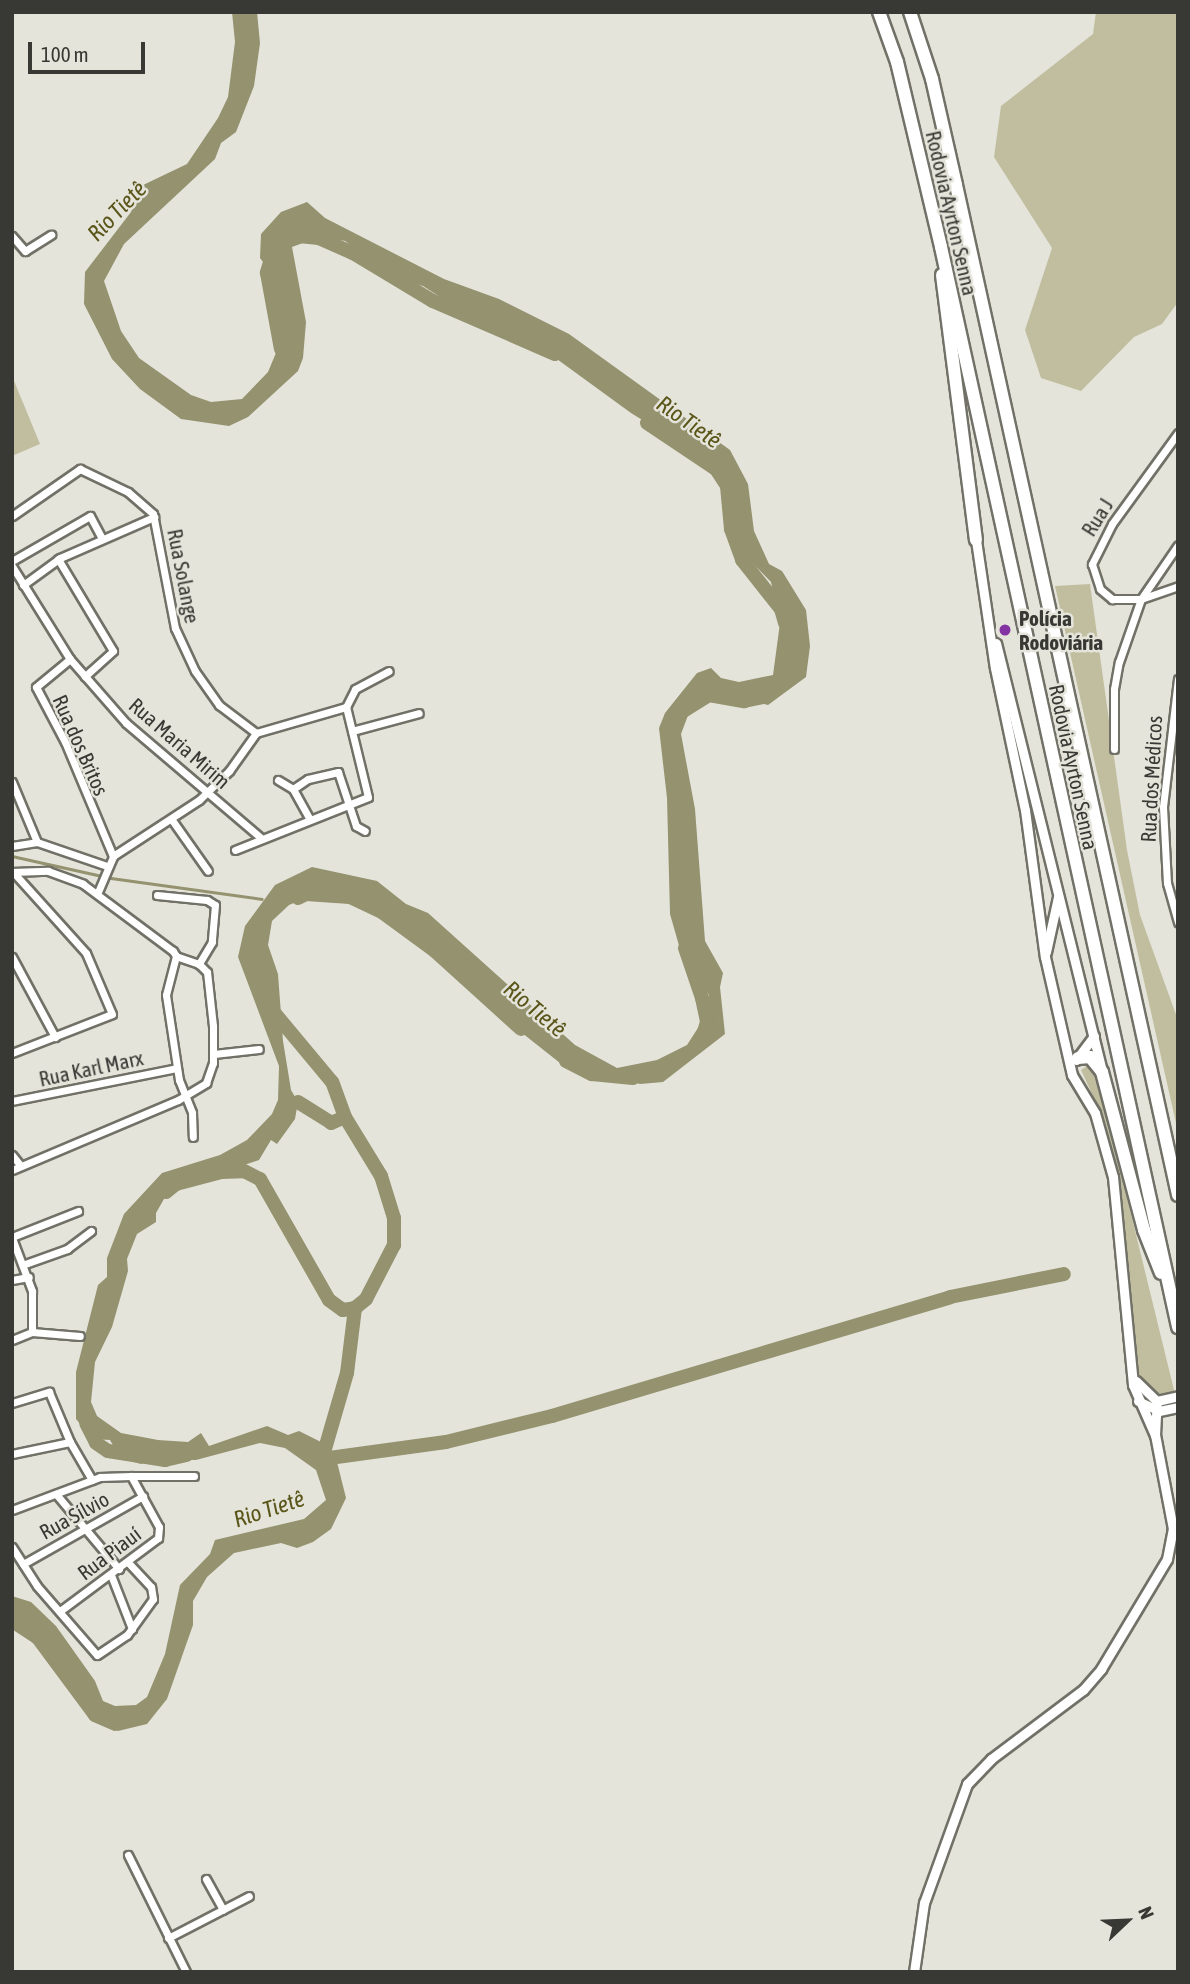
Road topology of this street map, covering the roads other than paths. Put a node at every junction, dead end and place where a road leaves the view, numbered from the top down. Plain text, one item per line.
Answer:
1 (879, 12) edge
2 (910, 12) edge
3 (51, 235) dead end
4 (12, 236) edge
5 (941, 247) junction
6 (1178, 433) edge
7 (12, 516) edge
8 (154, 517) junction
9 (102, 539) junction
10 (976, 540) joint
11 (1178, 545) edge
12 (58, 559) junction
13 (12, 564) edge
14 (23, 584) junction
15 (1178, 586) edge
16 (1141, 599) junction
17 (986, 611) junction
18 (70, 660) junction
19 (389, 671) dead end
20 (85, 676) junction
21 (1178, 679) edge
22 (346, 707) junction
23 (419, 713) dead end
24 (352, 731) junction
25 (256, 733) junction
26 (1114, 749) dead end
27 (278, 780) dead end
28 (12, 782) edge
29 (293, 789) junction
30 (210, 790) junction
31 (351, 803) junction
32 (309, 818) junction
33 (172, 820) junction
34 (365, 831) dead end
35 (260, 837) junction
36 (37, 842) junction
37 (12, 846) edge
38 (235, 850) dead end
39 (113, 856) junction
40 (107, 868) junction
41 (208, 871) dead end
42 (13, 872) edge
43 (99, 889) junction
44 (157, 895) dead end
45 (1059, 895) junction
46 (1178, 922) edge
47 (176, 956) junction
48 (12, 957) edge
49 (1045, 957) junction
50 (199, 964) junction
51 (1143, 1033) junction
52 (55, 1037) junction
53 (1094, 1037) junction
54 (259, 1049) dead end
55 (12, 1053) edge
56 (214, 1054) junction
57 (1078, 1058) junction
58 (177, 1068) junction
59 (1102, 1072) junction
60 (1072, 1075) junction
61 (183, 1098) junction
62 (12, 1101) edge
63 (193, 1137) dead end
64 (12, 1155) edge
65 (1178, 1164) edge
66 (21, 1166) junction
67 (12, 1170) edge
68 (1178, 1195) edge
69 (78, 1211) dead end
70 (91, 1231) dead end
71 (13, 1237) edge
72 (25, 1264) junction
73 (29, 1277) junction
74 (12, 1280) edge
75 (1168, 1285) junction
76 (1178, 1327) edge
77 (32, 1332) junction
78 (80, 1336) dead end
79 (12, 1340) edge
80 (1132, 1373) junction
81 (1178, 1396) edge
82 (1137, 1400) junction
83 (1157, 1401) junction
84 (12, 1403) edge
85 (1178, 1407) edge
86 (1159, 1411) junction
87 (1155, 1434) junction
88 (70, 1442) junction
89 (12, 1454) edge
90 (131, 1476) junction
91 (194, 1476) dead end
92 (92, 1480) junction
93 (56, 1494) junction
94 (143, 1496) junction
95 (12, 1510) edge
96 (85, 1529) junction
97 (12, 1547) edge
98 (128, 1562) junction
99 (23, 1564) junction
100 (119, 1569) junction
101 (111, 1575) junction
102 (60, 1611) junction
103 (130, 1632) junction
104 (128, 1854) dead end
105 (206, 1879) dead end
106 (249, 1896) dead end
107 (223, 1910) junction
108 (168, 1938) junction
109 (186, 1972) edge
110 (914, 1972) edge

1 - 5 highway, Rodovia Ayrton Senna
2 - 51 highway, Rodovia Ayrton Senna
3 - 4 street
5 - 10 highway
5 - 75 highway, Rodovia Ayrton Senna
6 - 16 street, Rua J
7 - 8 street, Rua Solange
8 - 9 street
8 - 25 street, Rua Solange
9 - 12 street
9 - 13 street
10 - 17 street
11 - 16 street
12 - 14 street
12 - 20 street
13 - 14 street, Rua Maria Mirim
14 - 18 street, Rua Maria Mirim
15 - 16 street
16 - 26 street
17 - 45 street
17 - 49 street
18 - 20 street, Rua Maria Mirim
18 - 39 street, Rua dos Britos
19 - 22 street
20 - 30 street, Rua Maria Mirim
21 - 46 street, Rua dos Médicos
22 - 24 street
22 - 25 street
23 - 24 street
24 - 31 street
25 - 30 street
27 - 29 street
28 - 36 street
29 - 31 street
29 - 32 street
30 - 33 street
30 - 35 street, Rua Maria Mirim
31 - 32 street
31 - 34 street
32 - 35 street
33 - 39 street
33 - 41 street
35 - 38 street
36 - 37 street
36 - 40 street
39 - 40 street
40 - 43 street
42 - 43 street
42 - 52 street
43 - 47 street
44 - 50 street
45 - 49 street
45 - 53 street
47 - 50 street
47 - 58 street
48 - 52 street
49 - 60 street
50 - 56 street
51 - 65 highway
51 - 68 highway, Rodovia Ayrton Senna
52 - 55 street
53 - 57 street
53 - 59 street
54 - 56 street
56 - 61 street
57 - 59 highway
57 - 60 street
58 - 61 street
58 - 62 street, Rua Karl Marx
59 - 75 highway
60 - 80 street
61 - 63 street
61 - 66 street
64 - 66 street
66 - 67 street
69 - 71 street
70 - 72 street
71 - 72 street
72 - 73 street
73 - 74 street
73 - 77 street
75 - 76 highway, Rodovia Ayrton Senna
77 - 78 street
77 - 79 street
80 - 82 street
80 - 83 street
81 - 83 street
82 - 86 street
82 - 87 street
83 - 86 street
84 - 88 street
85 - 86 street
86 - 87 street
87 - 110 street
88 - 89 street
88 - 92 street
90 - 91 street
90 - 92 street
90 - 94 street, Rua Piauí
92 - 93 street
93 - 95 street
93 - 96 street
94 - 96 street, Rua Sílvio
94 - 98 street, Rua Piauí
96 - 99 street, Rua Sílvio
96 - 100 street
97 - 99 street
98 - 100 street, Rua Piauí
98 - 103 street
99 - 102 street
100 - 101 street, Rua Piauí
101 - 102 street, Rua Piauí
101 - 103 street
102 - 103 street
104 - 108 street
105 - 107 street
106 - 107 street
107 - 108 street
108 - 109 street

